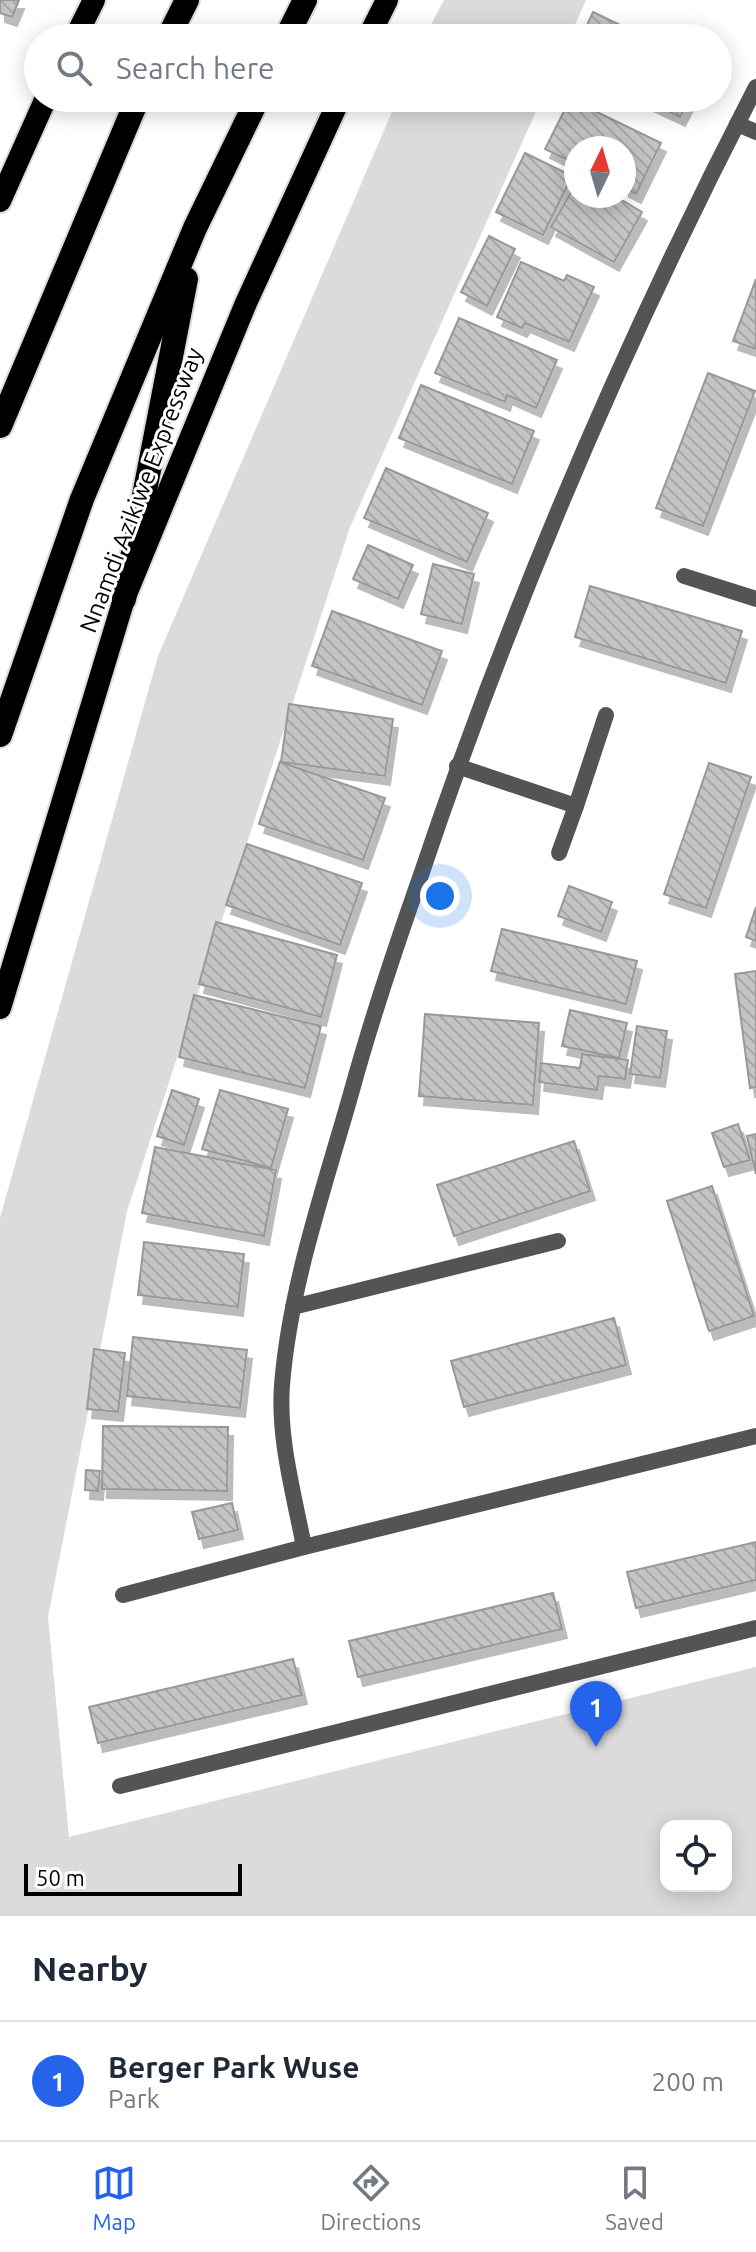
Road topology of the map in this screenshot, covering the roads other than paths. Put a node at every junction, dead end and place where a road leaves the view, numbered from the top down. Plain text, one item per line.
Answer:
1 (94, 0) edge
2 (187, 0) edge
3 (305, 0) edge
4 (387, 0) edge
5 (82, 24) edge
6 (175, 24) edge
7 (293, 24) edge
8 (375, 24) edge
9 (756, 87) edge
10 (40, 112) edge
11 (132, 112) edge
12 (251, 112) edge
13 (334, 112) edge
14 (737, 124) junction
15 (756, 132) edge
16 (0, 201) edge
17 (195, 228) junction
18 (0, 426) edge
19 (684, 576) dead end
20 (124, 599) junction
21 (756, 599) edge
22 (606, 715) dead end
23 (0, 735) edge
24 (457, 766) junction
25 (576, 806) junction
26 (559, 853) dead end
27 (0, 1008) edge
28 (558, 1241) dead end
29 (293, 1307) junction
30 (756, 1436) edge
31 (304, 1547) junction
32 (123, 1595) dead end
33 (756, 1628) edge
34 (120, 1786) dead end

1 - 5 highway
2 - 6 highway
3 - 7 highway
4 - 8 highway
9 - 14 street
10 - 16 highway
11 - 18 highway
12 - 17 highway, Nnamdi Azikiwe Expressway
13 - 20 highway, Nnamdi Azikiwe Expressway
14 - 15 street
14 - 24 street
17 - 20 highway
17 - 23 highway, Nnamdi Azikiwe Expressway
19 - 21 street
20 - 27 highway, Nnamdi Azikiwe Expressway
22 - 25 street
24 - 25 street
24 - 29 street
25 - 26 street
28 - 29 street
29 - 31 street
30 - 31 street
31 - 32 street
33 - 34 street

